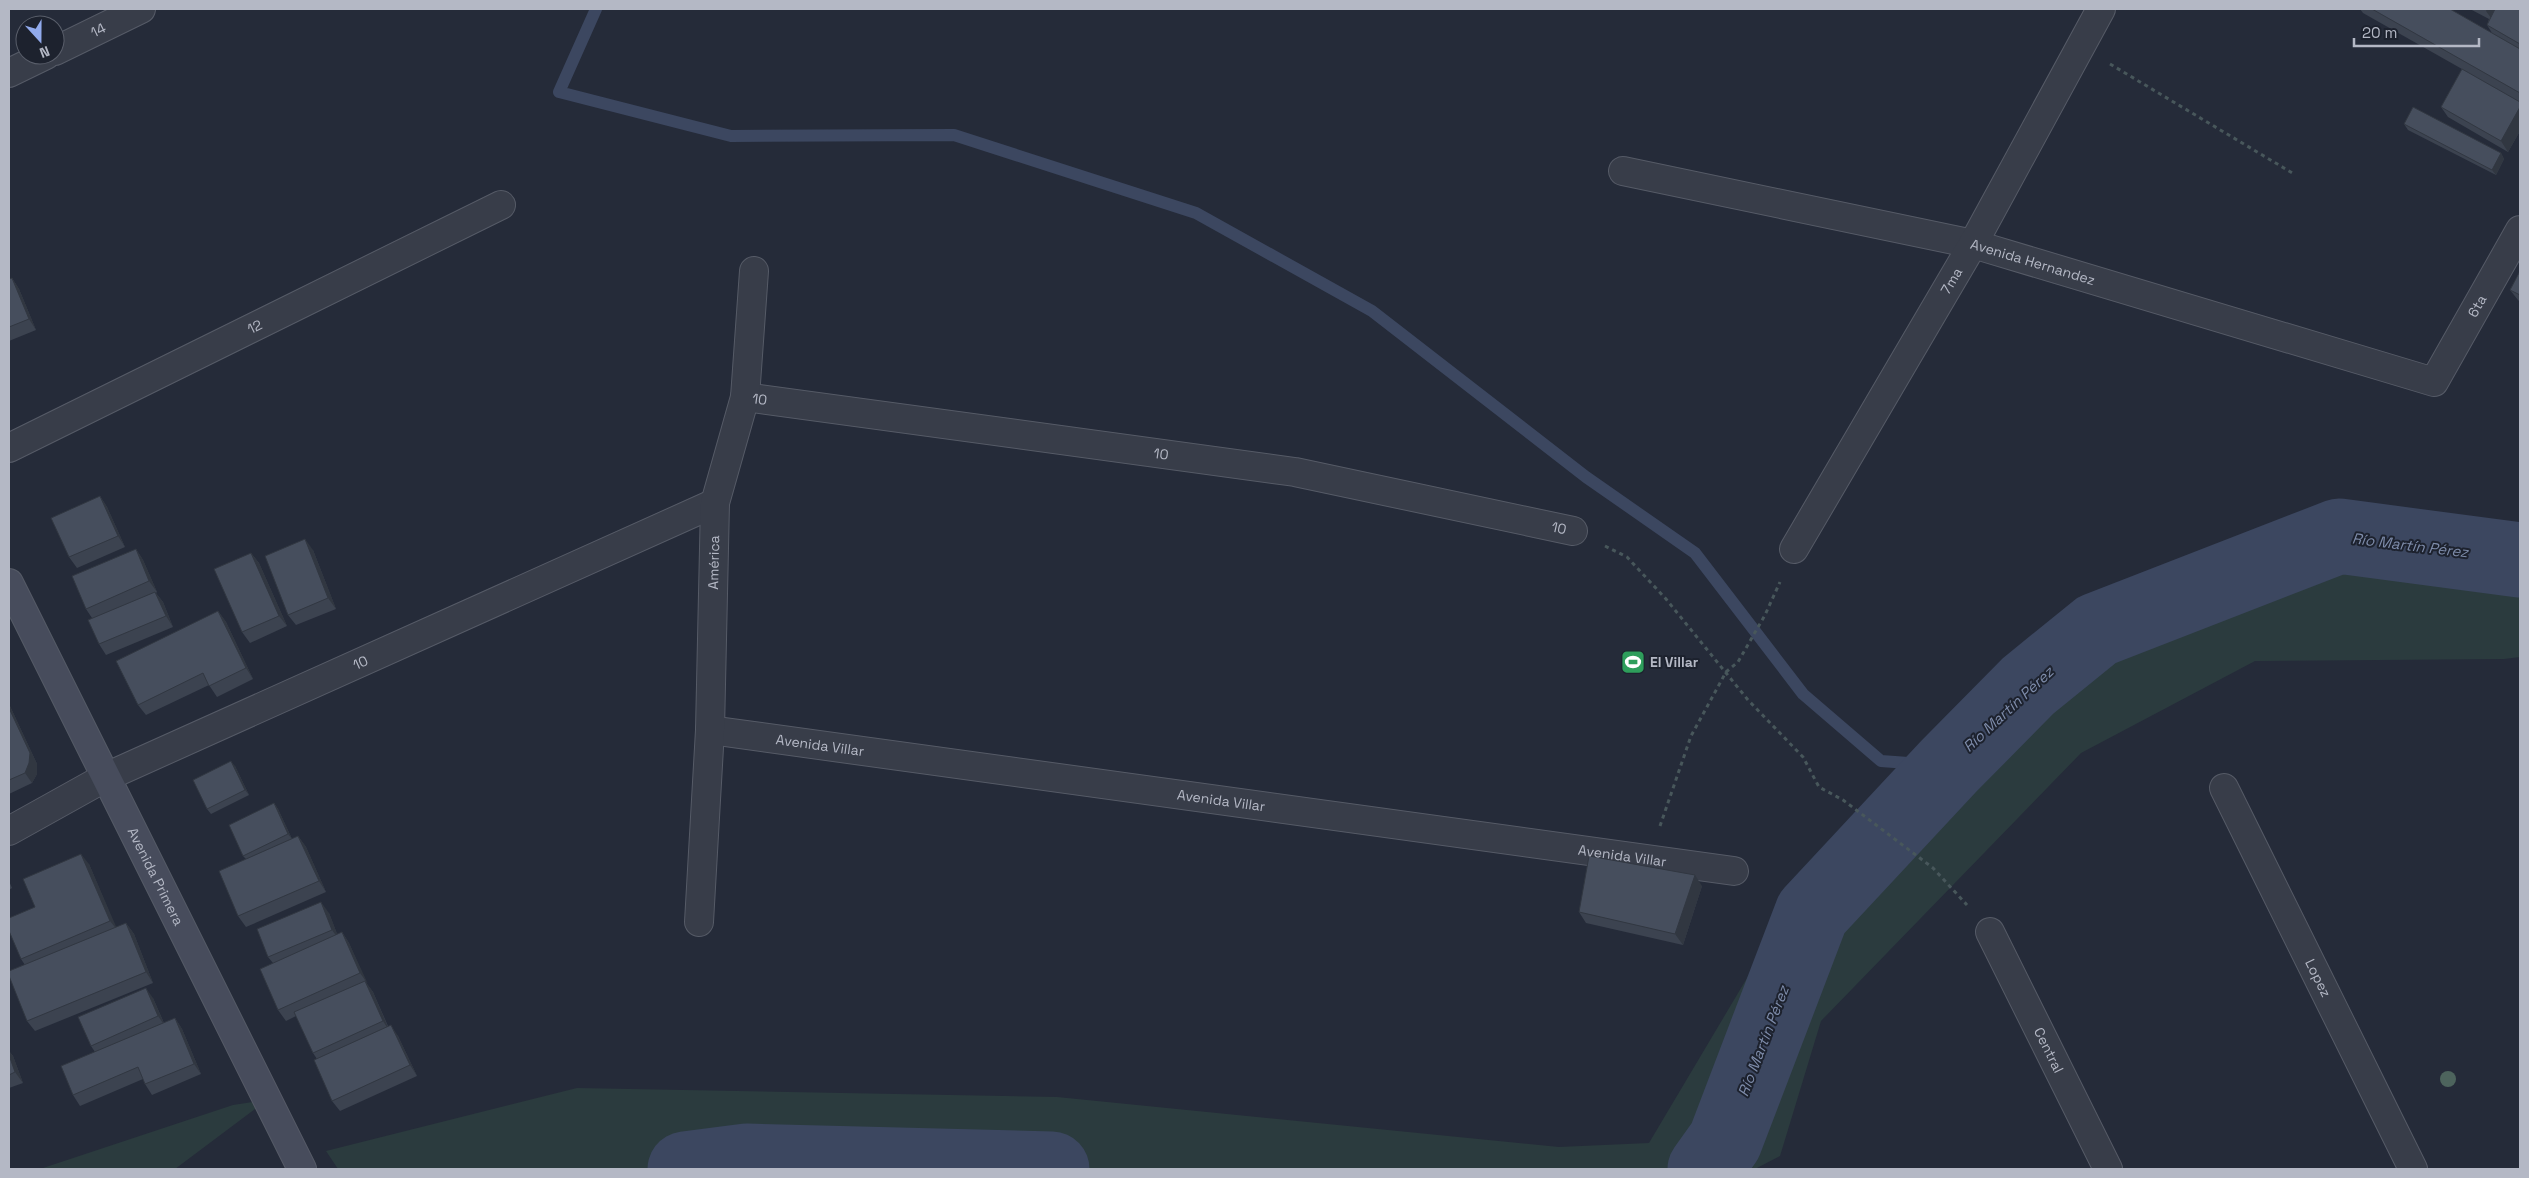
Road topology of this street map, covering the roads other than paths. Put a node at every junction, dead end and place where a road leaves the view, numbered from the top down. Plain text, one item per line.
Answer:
1 (141, 9) edge
2 (2102, 9) edge
3 (65, 46) edge
4 (25, 65) edge
5 (9, 73) edge
6 (1623, 171) dead end
7 (501, 205) dead end
8 (2520, 230) edge
9 (1973, 244) junction
10 (754, 271) dead end
11 (2434, 382) joint
12 (745, 398) junction
13 (9, 448) edge
14 (715, 503) junction
15 (1573, 531) road end
16 (1794, 550) dead end
17 (9, 584) edge
18 (710, 730) junction
19 (106, 777) junction
20 (2224, 788) dead end
21 (9, 831) edge
22 (1734, 871) dead end
23 (699, 922) dead end
24 (1990, 932) road end
25 (302, 1169) edge
26 (2108, 1169) edge
27 (2413, 1169) edge

1 - 3 street, 14
2 - 9 street, 7ma
4 - 5 street
6 - 9 street, Avenida Hernandez
7 - 13 street, 12
8 - 11 street, 6ta
9 - 11 street, Avenida Hernandez
9 - 16 street, 7ma
10 - 12 street, América
12 - 14 street, América
12 - 15 street, 10
14 - 18 street, América
14 - 19 street, 10
17 - 19 main road, Avenida Primera
18 - 22 street, Avenida Villar
18 - 23 street, América
19 - 21 street, 10
19 - 25 main road, Avenida Primera
20 - 27 street, Lopez
24 - 26 street, Central

